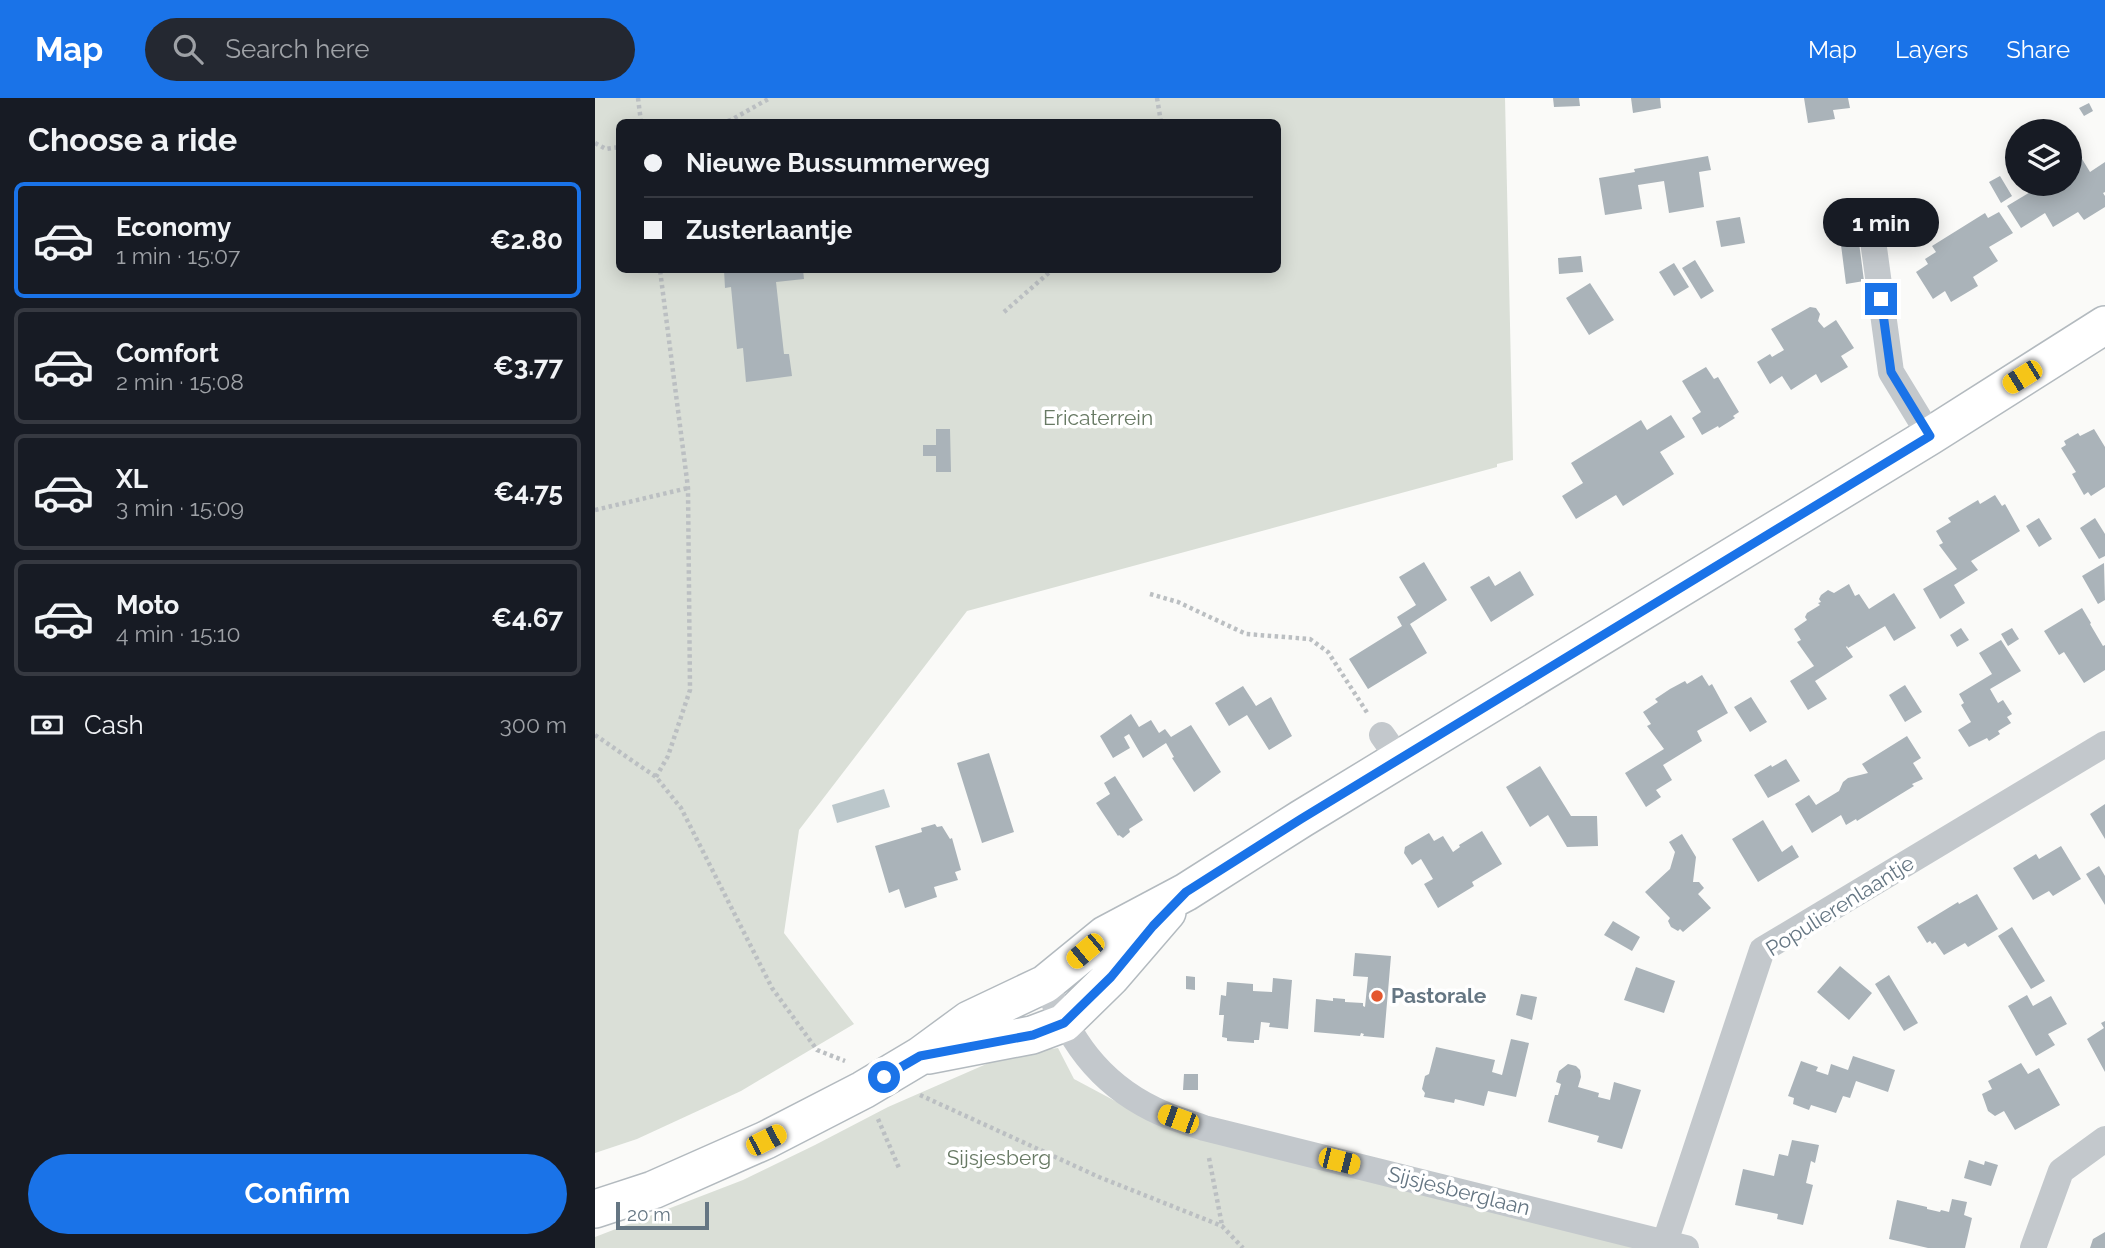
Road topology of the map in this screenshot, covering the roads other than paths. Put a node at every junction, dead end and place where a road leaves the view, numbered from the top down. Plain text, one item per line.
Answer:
1 (1871, 226) dead end
2 (2105, 325) edge
3 (1930, 436) junction
4 (2105, 744) edge
5 (1186, 892) junction
6 (1045, 984) junction
7 (1064, 1023) junction
8 (920, 1056) junction
9 (2105, 1139) edge
10 (595, 1209) edge
11 (1675, 1245) edge
12 (2033, 1248) edge

1 - 3 street
2 - 3 main road
3 - 5 main road
4 - 11 street, Populierenlaantje
5 - 6 main road
5 - 7 main road
6 - 7 street, Sijsjesberglaan
6 - 8 main road
7 - 8 main road
7 - 11 street, Sijsjesberglaan
8 - 10 main road
9 - 12 street

